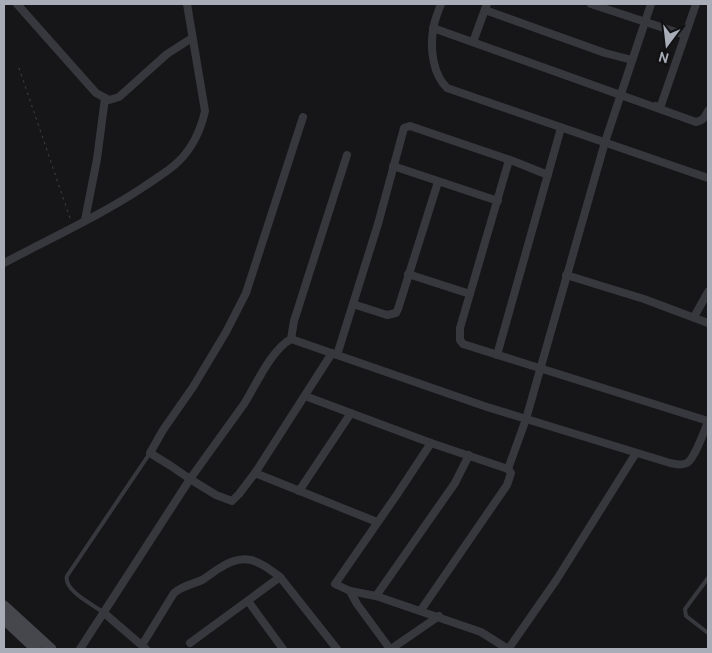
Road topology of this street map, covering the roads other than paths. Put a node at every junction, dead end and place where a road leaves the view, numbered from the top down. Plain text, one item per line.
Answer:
1 (17, 4) edge
2 (187, 4) edge
3 (441, 4) edge
4 (591, 4) edge
5 (651, 4) edge
6 (696, 4) edge
7 (486, 7) edge
8 (644, 22) junction
9 (433, 28) junction
10 (685, 35) junction
11 (192, 38) junction
12 (474, 42) junction
13 (632, 60) junction
14 (620, 94) junction
15 (105, 98) junction
16 (708, 111) edge
17 (303, 117) dead end
18 (561, 128) junction
19 (605, 142) junction
20 (347, 155) dead end
21 (509, 160) junction
22 (393, 166) junction
23 (548, 175) junction
24 (708, 178) edge
25 (438, 182) junction
26 (498, 201) junction
27 (85, 220) junction
28 (4, 263) edge
29 (408, 274) junction
30 (566, 274) junction
31 (708, 292) edge
32 (470, 294) junction
33 (353, 304) junction
34 (694, 317) junction
35 (708, 323) edge
36 (291, 340) junction
37 (335, 354) junction
38 (497, 355) junction
39 (540, 369) junction
40 (305, 396) junction
41 (350, 413) junction
42 (526, 419) junction
43 (708, 422) edge
44 (431, 443) junction
45 (150, 453) junction
46 (636, 453) junction
47 (468, 455) junction
48 (508, 469) junction
49 (255, 473) junction
50 (190, 479) junction
51 (298, 491) junction
52 (378, 522) junction
53 (280, 577) junction
54 (708, 578) edge
55 (350, 591) junction
56 (376, 596) junction
57 (248, 601) junction
58 (4, 606) edge
59 (421, 610) junction
60 (103, 612) junction
61 (438, 616) junction
62 (4, 619) edge
63 (708, 634) edge
64 (190, 643) dead end
65 (144, 647) edge
66 (278, 648) edge
67 (36, 649) edge
68 (51, 649) edge
69 (80, 649) edge
70 (337, 649) edge
71 (391, 649) edge
72 (508, 649) edge

1 - 15 street
2 - 11 street
3 - 9 street
4 - 8 street
5 - 8 street
6 - 10 street
7 - 12 street
7 - 13 street
8 - 10 street
8 - 13 street
9 - 12 street
9 - 18 street
10 - 14 street
11 - 15 street
11 - 27 street
12 - 14 street
13 - 14 street
14 - 16 street
14 - 19 street
15 - 27 street
17 - 45 street
18 - 19 street
18 - 23 street
19 - 24 street
19 - 30 street
20 - 36 street
21 - 22 street
21 - 23 street
21 - 26 street
22 - 25 street
22 - 33 street
23 - 38 street
25 - 26 street
25 - 29 street
26 - 32 street
27 - 28 street
29 - 32 street
29 - 33 street
30 - 34 street
30 - 39 street
31 - 34 street
32 - 38 street
33 - 37 street
34 - 35 street
36 - 37 street
36 - 50 street
37 - 40 street
37 - 42 street
38 - 39 street
39 - 42 street
39 - 43 street
40 - 41 street
40 - 49 street
41 - 44 street
41 - 51 street
42 - 46 street
42 - 48 street
43 - 46 street
44 - 47 street
44 - 52 street
45 - 50 street
45 - 60 lane
46 - 72 street
47 - 48 street
47 - 56 street
48 - 59 street
49 - 50 street
49 - 51 street
50 - 60 street
51 - 52 street
52 - 55 street
53 - 57 street
53 - 65 street
53 - 70 street
54 - 63 lane
55 - 56 street
55 - 71 street
56 - 59 street
57 - 64 street
57 - 66 street
58 - 68 main road
59 - 61 street
60 - 65 street
60 - 69 street
61 - 71 street
61 - 72 street
62 - 67 main road

